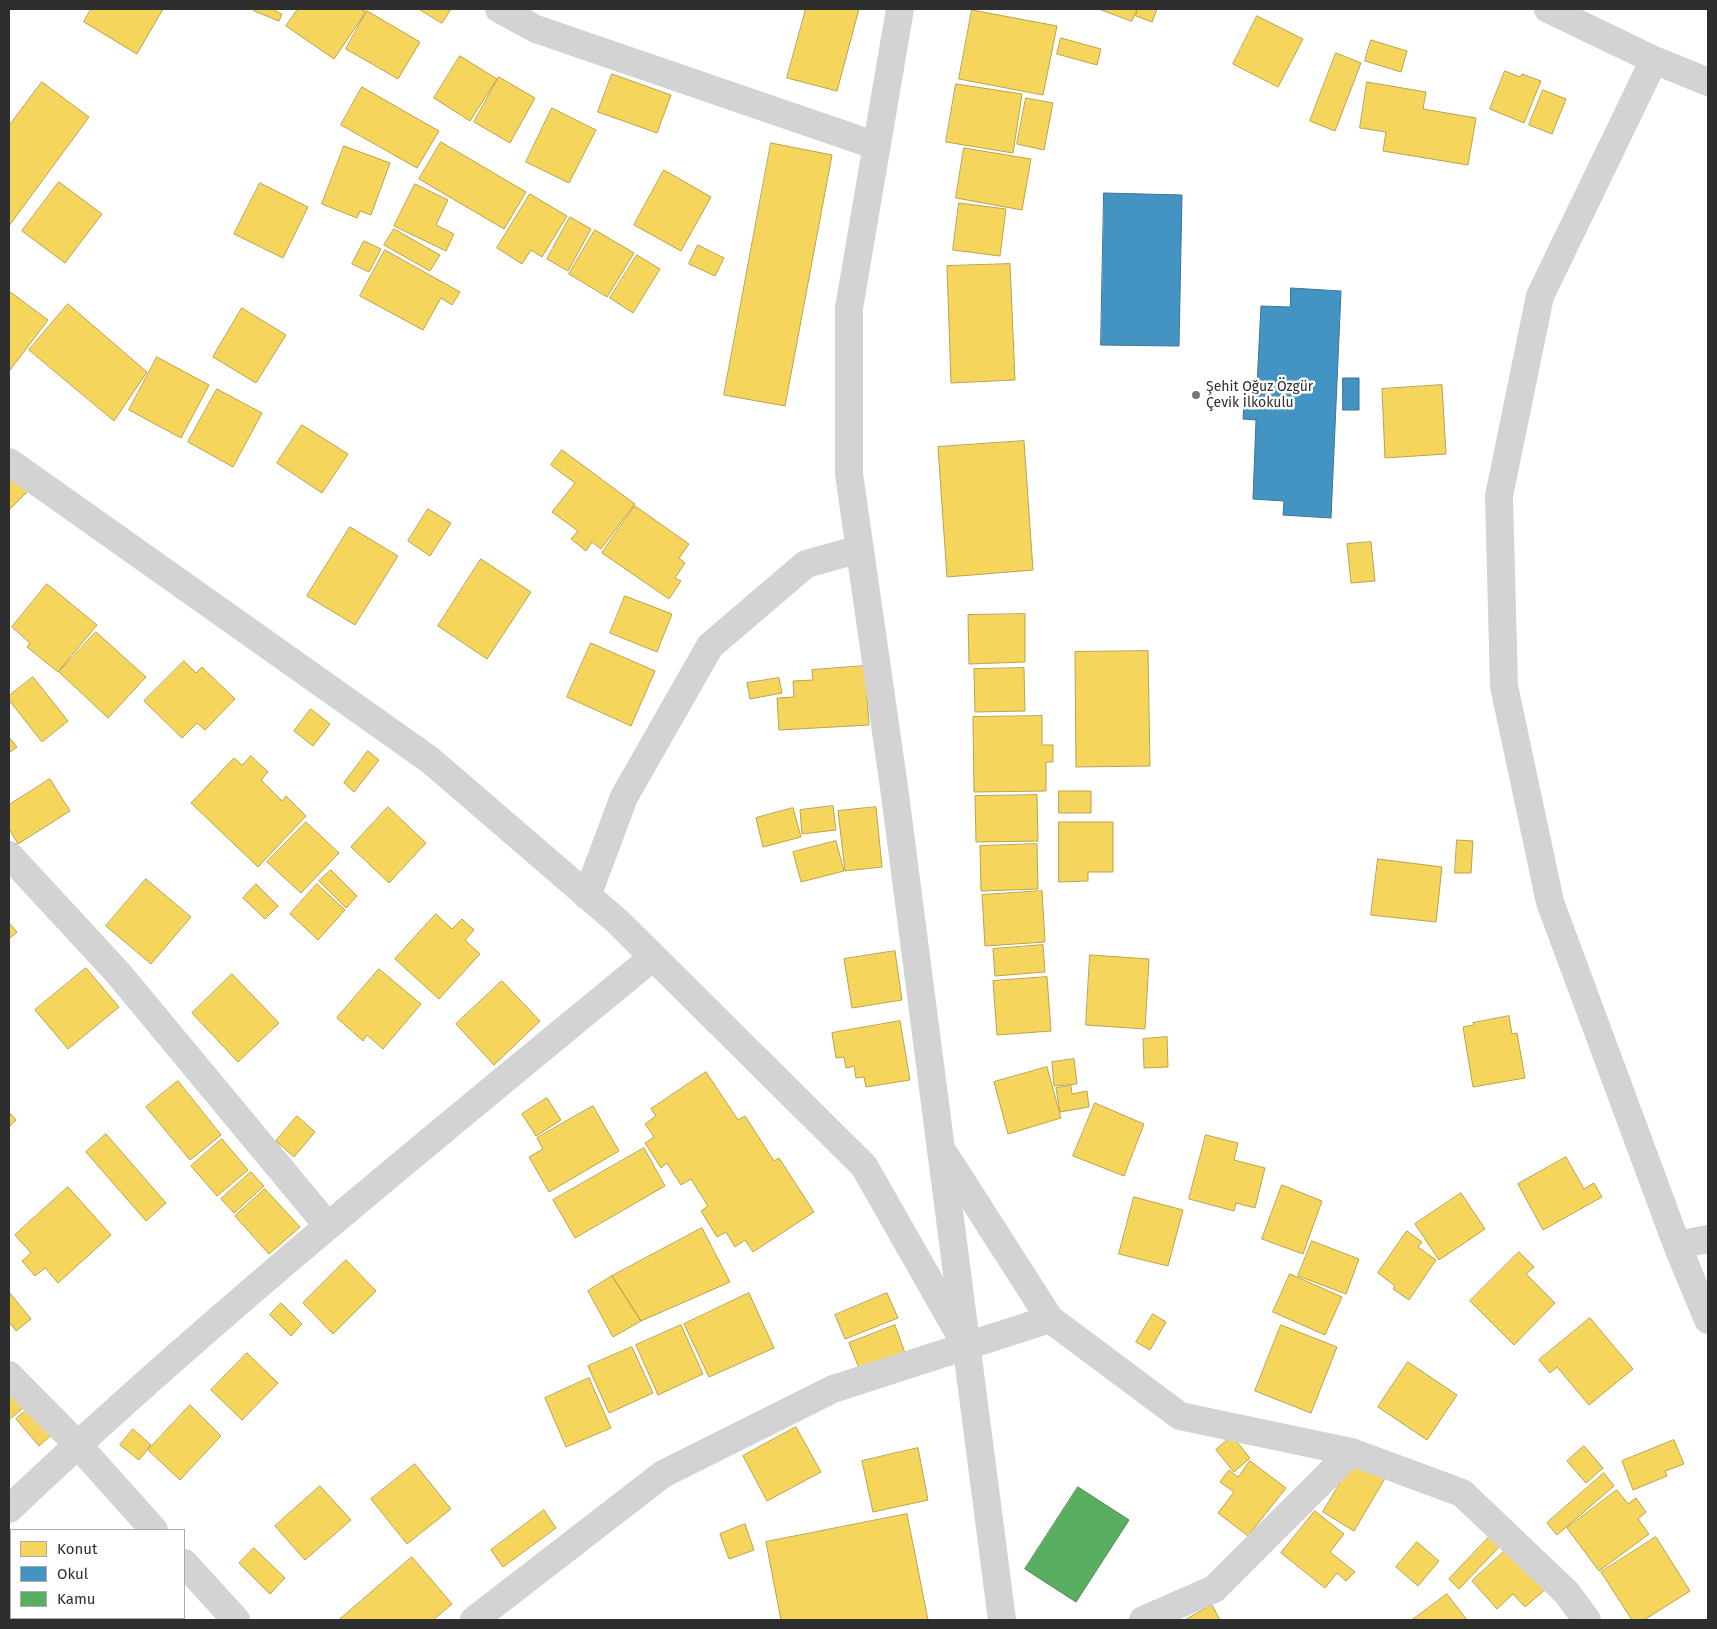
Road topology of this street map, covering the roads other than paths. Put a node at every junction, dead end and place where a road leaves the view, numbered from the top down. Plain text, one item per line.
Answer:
1 (499, 9) edge
2 (900, 9) edge
3 (1548, 9) edge
4 (1654, 60) junction
5 (1708, 82) edge
6 (877, 146) junction
7 (9, 462) edge
8 (860, 549) junction
9 (9, 855) edge
10 (587, 896) junction
11 (653, 957) junction
12 (941, 1150) junction
13 (328, 1226) junction
14 (1708, 1239) edge
15 (1677, 1245) junction
16 (1050, 1319) junction
17 (1708, 1320) edge
18 (966, 1345) junction
19 (9, 1376) edge
20 (77, 1444) junction
21 (1351, 1452) junction
22 (9, 1509) edge
23 (153, 1529) edge
24 (185, 1564) edge
25 (236, 1620) edge
26 (474, 1620) edge
27 (1002, 1620) edge
28 (1143, 1620) edge
29 (1587, 1620) edge

1 - 6 street
2 - 6 street
3 - 4 street
4 - 5 street
4 - 15 street
6 - 8 street
7 - 10 street
8 - 10 street
8 - 12 street
9 - 13 street
10 - 11 street
11 - 13 street
11 - 18 street
12 - 16 street
12 - 18 street
13 - 20 street
14 - 15 street
15 - 17 street
16 - 18 street
16 - 21 street
18 - 26 street
18 - 27 street
19 - 20 street
20 - 22 street
20 - 23 street
21 - 28 street
21 - 29 street
24 - 25 street

